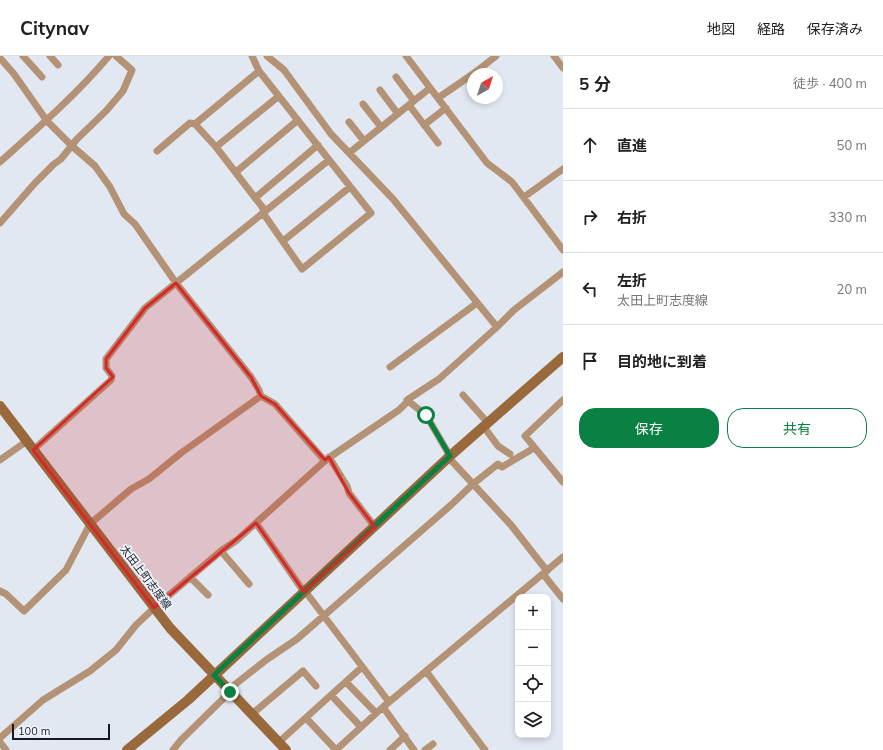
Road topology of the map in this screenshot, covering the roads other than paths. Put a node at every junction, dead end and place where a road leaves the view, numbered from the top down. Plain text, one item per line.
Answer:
1 (23, 56) edge
2 (50, 56) edge
3 (109, 56) edge
4 (116, 56) edge
5 (263, 56) edge
6 (267, 56) edge
7 (406, 56) edge
8 (496, 56) edge
9 (554, 56) edge
10 (0, 58) edge
11 (254, 59) edge
12 (58, 65) dead end
13 (481, 68) edge
14 (563, 68) edge
15 (259, 71) junction
16 (42, 77) dead end
17 (396, 77) dead end
18 (467, 78) edge
19 (430, 88) junction
20 (380, 90) dead end
21 (279, 96) junction
22 (438, 98) junction
23 (411, 103) junction
24 (363, 104) dead end
25 (446, 108) junction
26 (398, 114) junction
27 (298, 120) junction
28 (47, 121) junction
29 (349, 122) dead end
30 (195, 124) junction
31 (424, 125) junction
32 (381, 127) junction
33 (364, 141) junction
34 (438, 144) dead end
35 (72, 146) junction
36 (318, 146) junction
37 (216, 148) junction
38 (157, 151) dead end
39 (349, 154) junction
40 (329, 160) junction
41 (0, 162) edge
42 (563, 170) edge
43 (236, 172) junction
44 (350, 186) junction
45 (524, 197) junction
46 (256, 198) junction
47 (263, 213) junction
48 (0, 223) edge
49 (283, 241) junction
50 (563, 250) edge
51 (563, 272) edge
52 (176, 282) junction
53 (477, 303) junction
54 (497, 327) junction
55 (563, 357) edge
56 (390, 367) dead end
57 (463, 395) dead end
58 (261, 396) junction
59 (407, 400) dead end
60 (563, 400) edge
61 (0, 406) edge
62 (486, 425) junction
63 (27, 442) junction
64 (534, 448) junction
65 (33, 450) junction
66 (510, 454) dead end
67 (450, 457) junction
68 (327, 459) junction
69 (0, 460) edge
70 (563, 482) edge
71 (473, 484) junction
72 (256, 523) junction
73 (90, 524) junction
74 (375, 527) junction
75 (221, 551) junction
76 (563, 557) edge
77 (545, 572) junction
78 (190, 577) junction
79 (249, 584) dead end
80 (0, 591) edge
81 (305, 592) junction
82 (208, 595) dead end
83 (563, 599) edge
84 (154, 608) junction
85 (323, 615) junction
86 (362, 667) junction
87 (426, 671) junction
88 (214, 675) junction
89 (346, 682) junction
90 (316, 686) dead end
91 (229, 691) junction
92 (331, 695) junction
93 (386, 704) junction
94 (376, 713) junction
95 (252, 714) junction
96 (306, 718) junction
97 (361, 727) junction
98 (405, 736) junction
99 (0, 738) edge
100 (0, 742) edge
101 (279, 742) junction
102 (6, 750) edge
103 (126, 750) edge
104 (173, 750) edge
105 (286, 750) edge
106 (336, 750) edge
107 (390, 750) edge
108 (414, 750) edge
109 (485, 750) edge

1 - 16 street
2 - 12 street
3 - 28 street
4 - 35 street
5 - 11 street
6 - 39 street
7 - 19 street
8 - 13 street
9 - 14 street
10 - 28 street
11 - 15 street
15 - 21 street
15 - 30 street
17 - 23 street
18 - 22 street
19 - 22 street
19 - 23 street
20 - 26 street
21 - 27 street
21 - 37 street
22 - 25 street
23 - 26 street
23 - 31 street
24 - 32 street
25 - 31 street
25 - 45 street
26 - 32 street
27 - 36 street
27 - 43 street
28 - 35 street
28 - 41 street
29 - 33 street
30 - 37 street
30 - 38 street
31 - 34 street
32 - 33 street
33 - 39 street
35 - 48 street
35 - 52 street
36 - 40 street
36 - 46 street
37 - 43 street
39 - 53 street
40 - 44 street
40 - 47 street
42 - 45 street
43 - 46 street
44 - 49 street
44 - 49 street
45 - 50 street
46 - 47 street
47 - 49 street
47 - 52 street
51 - 54 street
52 - 58 street
52 - 65 street
53 - 54 street
53 - 56 street
54 - 59 street
55 - 62 street
57 - 62 street
58 - 68 street
58 - 73 street
60 - 64 street
61 - 63 street, 太田上町志度線
62 - 66 street
62 - 67 street
63 - 65 street, 太田上町志度線
63 - 69 street
64 - 70 street
64 - 71 street
65 - 73 street, 太田上町志度線
67 - 68 street
67 - 71 street
67 - 74 street
68 - 72 street
68 - 74 street
71 - 77 street
71 - 85 street
72 - 75 street
72 - 81 street
73 - 80 street
73 - 84 street, 太田上町志度線
74 - 81 street
75 - 78 street
75 - 79 street
76 - 77 street
77 - 83 street
77 - 87 street
78 - 82 street
78 - 84 street
81 - 85 street
81 - 88 street
84 - 88 street, 太田上町志度線
84 - 99 street
85 - 86 street
85 - 91 street
86 - 89 street
86 - 93 street
87 - 93 street
87 - 109 street
88 - 91 street, 太田上町志度線
88 - 103 street
89 - 92 street
89 - 94 street
90 - 95 street
91 - 95 street, 太田上町志度線
91 - 104 street
92 - 96 street
92 - 97 street
93 - 94 street
93 - 98 street
94 - 97 street
95 - 101 street, 太田上町志度線
96 - 101 street
96 - 106 street
97 - 106 street
98 - 107 street
98 - 108 street
100 - 102 street
101 - 105 street, 太田上町志度線

